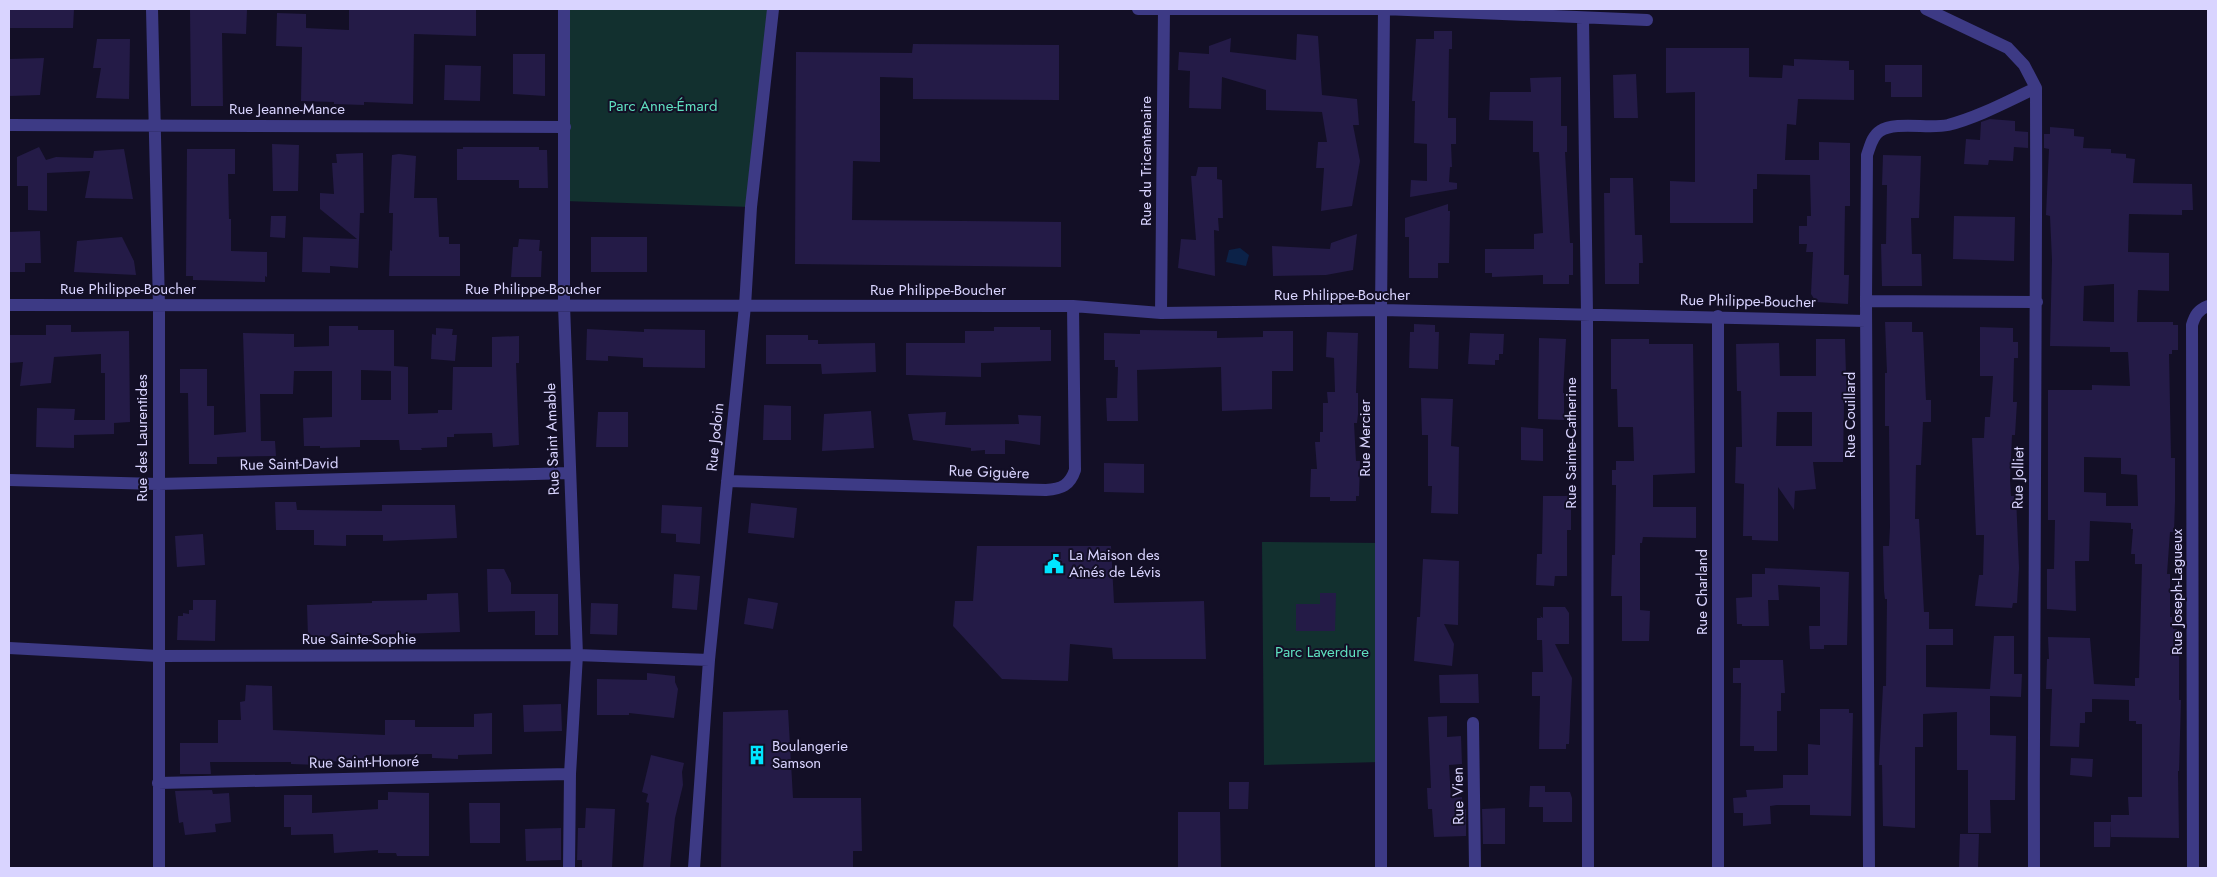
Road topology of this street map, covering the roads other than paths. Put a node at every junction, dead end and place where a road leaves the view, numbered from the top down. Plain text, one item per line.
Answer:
1 (152, 9) edge
2 (564, 9) edge
3 (773, 9) edge
4 (1138, 9) edge
5 (1164, 9) edge
6 (1384, 9) edge
7 (1926, 9) edge
8 (1583, 18) junction
9 (1646, 20) dead end
10 (2036, 88) junction
11 (155, 125) junction
12 (9, 126) edge
13 (565, 127) junction
14 (1866, 301) junction
15 (2036, 302) junction
16 (9, 305) edge
17 (564, 305) junction
18 (159, 306) junction
19 (745, 306) junction
20 (1073, 306) junction
21 (2208, 306) edge
22 (1381, 310) junction
23 (1161, 313) junction
24 (1587, 314) junction
25 (1718, 316) junction
26 (1866, 321) junction
27 (570, 473) junction
28 (9, 480) edge
29 (727, 481) junction
30 (158, 484) junction
31 (9, 648) edge
32 (576, 655) junction
33 (158, 656) junction
34 (709, 660) junction
35 (1473, 723) dead end
36 (570, 774) junction
37 (158, 783) junction
38 (159, 868) edge
39 (569, 868) edge
40 (694, 868) edge
41 (1381, 868) edge
42 (1475, 868) edge
43 (1588, 868) edge
44 (1718, 868) edge
45 (1869, 868) edge
46 (2034, 868) edge
47 (2194, 868) edge

1 - 11 street, Rue des Laurentides
2 - 13 street, Rue Saint Amable
3 - 19 street, Rue Jodoin
4 - 5 street
5 - 6 street
5 - 23 street, Rue du Tricentenaire
6 - 8 street
6 - 22 street, Rue Mercier
7 - 10 street
8 - 9 street
8 - 24 street, Rue Sainte-Catherine
10 - 14 street, Rue Couillard
10 - 15 street, Rue Jolliet
11 - 12 street, Rue Jeanne-Mance
11 - 13 street, Rue Jeanne-Mance
11 - 18 street, Rue des Laurentides
13 - 17 street, Rue Saint Amable
14 - 15 street
14 - 26 street, Rue Couillard
15 - 46 street, Rue Jolliet
16 - 18 street, Rue Philippe-Boucher
17 - 18 street, Rue Philippe-Boucher
17 - 19 street, Rue Philippe-Boucher
17 - 27 street, Rue Saint Amable
18 - 30 street, Rue des Laurentides
19 - 20 street, Rue Philippe-Boucher
19 - 29 street, Rue Jodoin
20 - 23 street, Rue Philippe-Boucher
20 - 29 street, Rue Giguère
21 - 47 street, Rue Joseph-Lagueux
22 - 23 street, Rue Philippe-Boucher
22 - 24 street, Rue Philippe-Boucher
22 - 41 street, Rue Mercier
24 - 25 street, Rue Philippe-Boucher
24 - 43 street, Rue Sainte-Catherine
25 - 26 street, Rue Philippe-Boucher
25 - 44 street, Rue Charland
26 - 45 street, Rue Couillard
27 - 30 street, Rue Saint-David
27 - 32 street, Rue Saint Amable
28 - 30 street, Rue Saint-David
29 - 34 street, Rue Jodoin
30 - 33 street, Rue des Laurentides
31 - 33 street, Rue Sainte-Sophie
32 - 33 street, Rue Sainte-Sophie
32 - 34 street, Rue Sainte-Sophie
32 - 36 street, Rue Saint Amable
33 - 37 street, Rue des Laurentides
34 - 40 street, Rue Jodoin
35 - 42 street, Rue Vien
36 - 37 street, Rue Saint-Honoré
36 - 39 street, Rue Saint Amable
37 - 38 street, Rue des Laurentides

